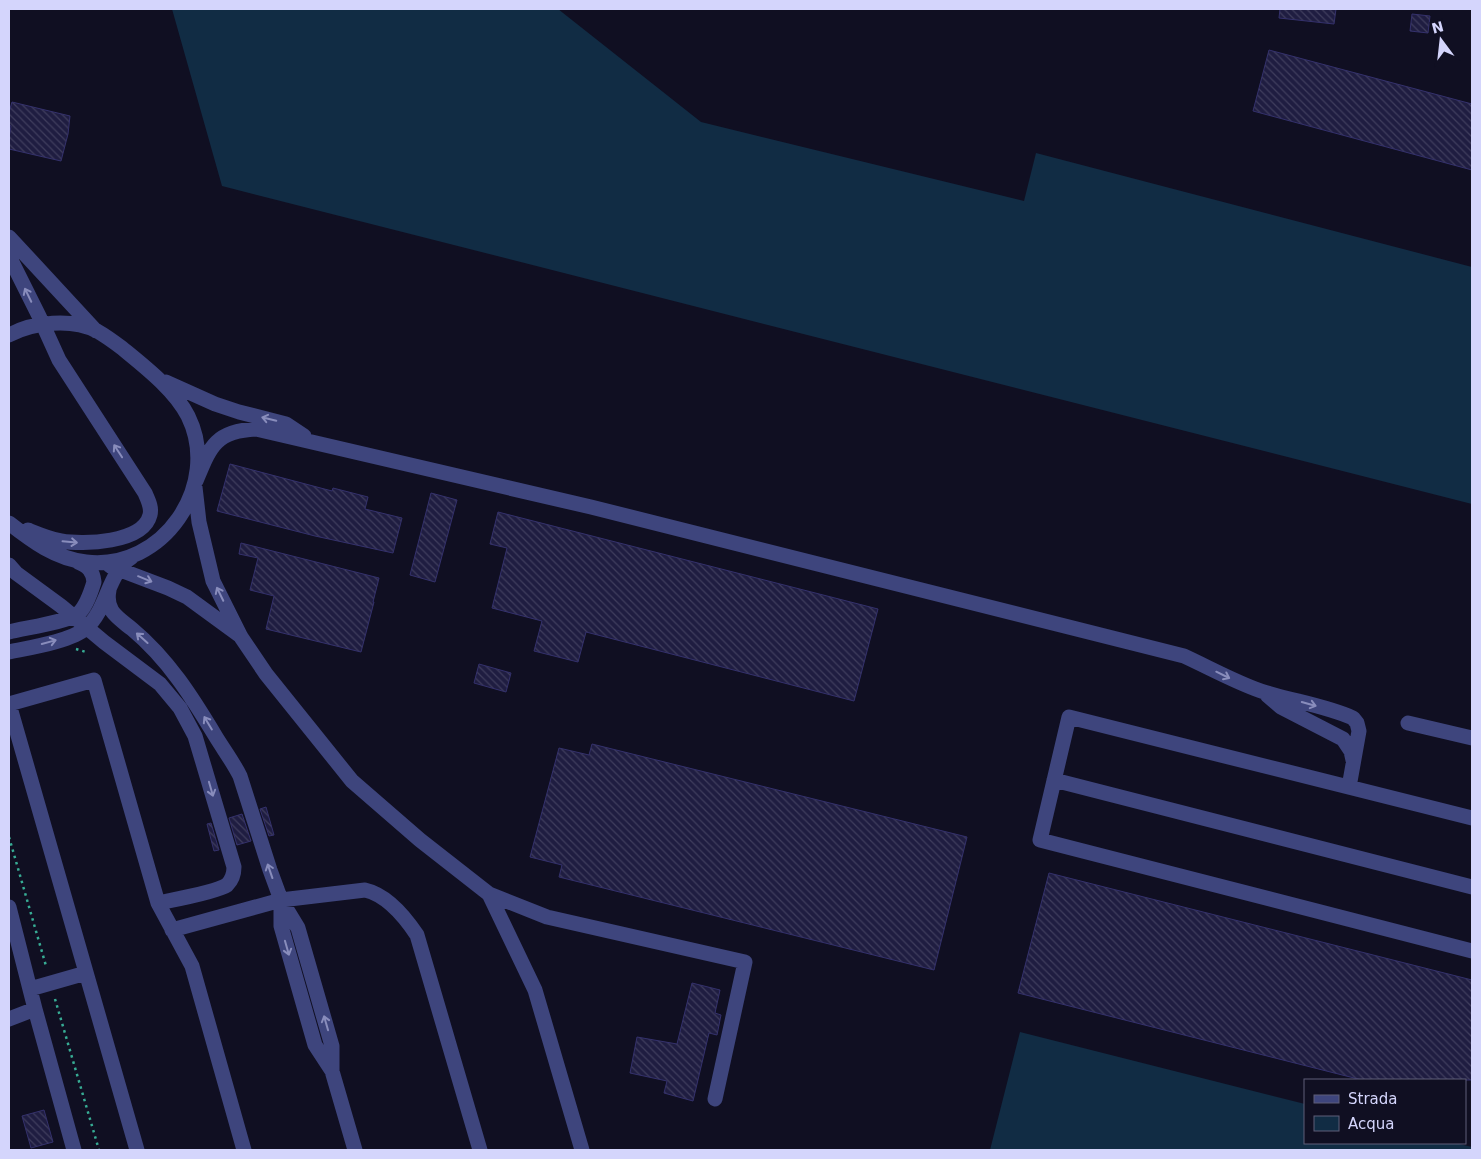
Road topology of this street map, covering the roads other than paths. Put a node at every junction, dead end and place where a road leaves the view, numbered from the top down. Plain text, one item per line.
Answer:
1 (9, 237) edge
2 (9, 256) edge
3 (42, 324) junction
4 (96, 331) junction
5 (9, 335) edge
6 (156, 378) junction
7 (311, 442) junction
8 (195, 484) junction
9 (9, 520) edge
10 (9, 524) edge
11 (141, 551) junction
12 (74, 560) junction
13 (99, 562) junction
14 (9, 565) edge
15 (120, 568) junction
16 (109, 590) junction
17 (73, 616) junction
18 (87, 628) junction
19 (9, 632) edge
20 (241, 637) junction
21 (9, 652) edge
22 (1262, 691) junction
23 (1408, 722) dead end
24 (1472, 738) edge
25 (1353, 765) junction
26 (1054, 780) junction
27 (1349, 787) junction
28 (1472, 818) edge
29 (1472, 887) edge
30 (490, 894) junction
31 (281, 900) junction
32 (158, 903) junction
33 (9, 907) edge
34 (172, 930) junction
35 (1472, 951) edge
36 (86, 973) junction
37 (30, 989) junction
38 (35, 1009) junction
39 (9, 1020) edge
40 (715, 1099) dead end
41 (74, 1150) edge
42 (136, 1150) edge
43 (244, 1150) edge
44 (355, 1150) edge
45 (480, 1150) edge
46 (582, 1150) edge

1 - 4 street
3 -> 2 street
3 - 4 street
3 - 5 street
9 -> 3 street
4 - 6 street
7 -> 6 street
6 - 8 street
7 - 8 street
7 -> 22 street
8 - 11 street
20 -> 8 street
10 - 12 street
11 - 13 street
11 - 15 street
12 - 13 street
12 - 17 street
13 - 15 street
14 - 17 street
15 - 16 street
15 -> 20 street
16 - 18 street
31 -> 16 street
17 - 18 street
17 - 19 street
21 -> 18 street
18 -> 32 street
20 - 30 street
22 - 25 street
22 -> 25 street
23 - 24 street
25 - 27 street
26 - 27 street
26 - 29 street
26 - 35 street
27 - 28 street
30 - 40 street
30 - 46 street
31 - 34 street
31 - 44 street
31 - 45 street
32 - 34 street
32 - 36 street
33 - 37 street
34 - 43 street
36 - 37 street
36 - 42 street
37 - 38 street
38 - 39 street
38 - 41 street

